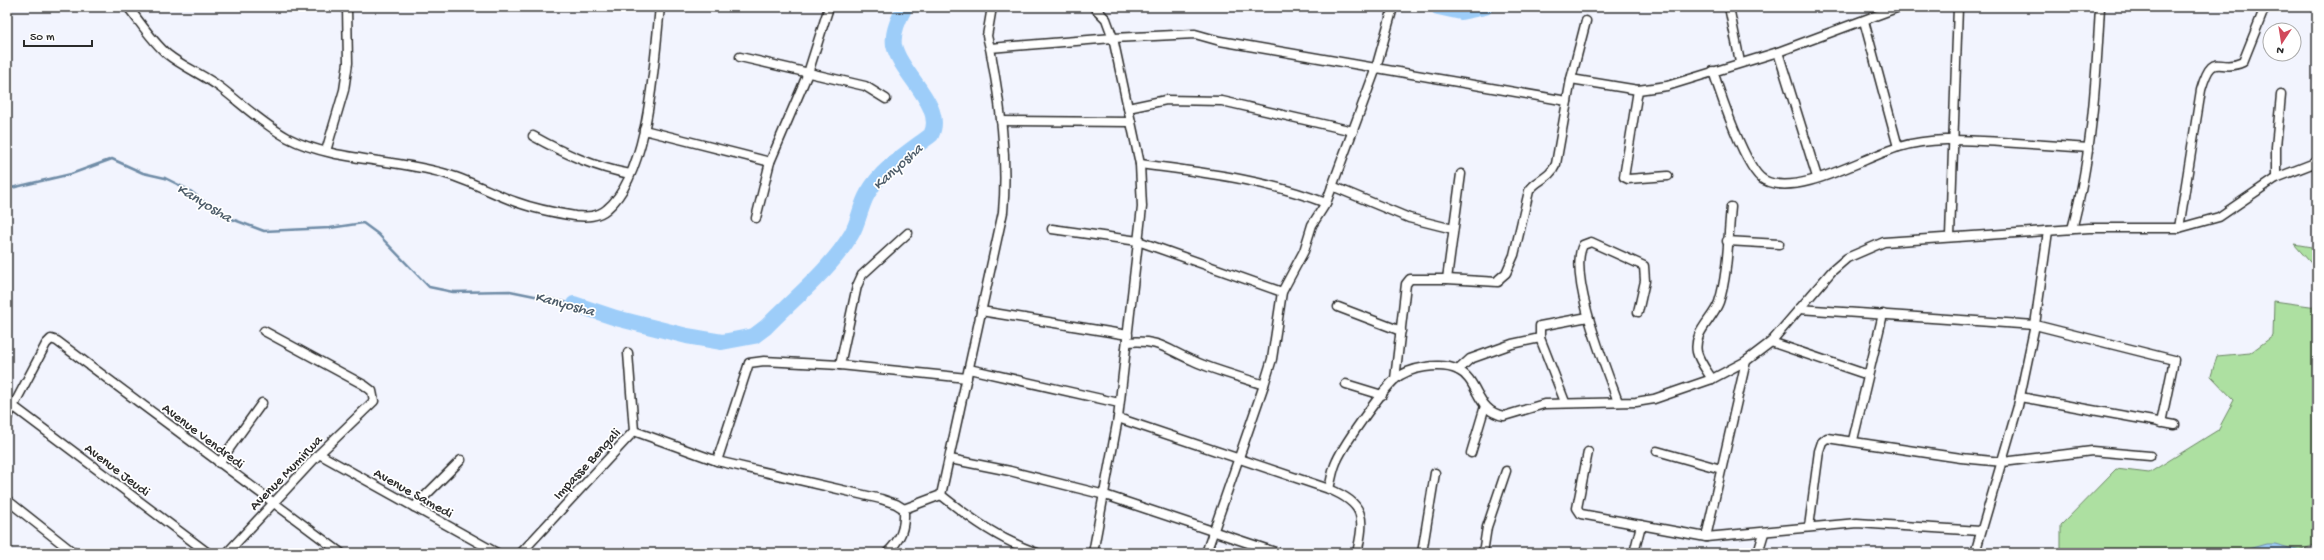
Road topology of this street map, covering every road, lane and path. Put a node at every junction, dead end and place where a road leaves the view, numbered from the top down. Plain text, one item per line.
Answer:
1 (128, 7) edge
2 (346, 7) edge
3 (660, 7) edge
4 (829, 7) edge
5 (992, 7) edge
6 (1094, 7) edge
7 (1729, 7) edge
8 (1900, 7) edge
9 (1958, 7) edge
10 (2100, 7) edge
11 (2265, 7) edge
12 (1392, 11) dead end
13 (1877, 11) edge
14 (1586, 21) dead end
15 (1864, 21) junction
16 (1113, 38) junction
17 (990, 48) junction
18 (1778, 52) junction
19 (740, 56) dead end
20 (1740, 62) junction
21 (1376, 68) junction
22 (1713, 71) junction
23 (808, 73) junction
24 (1570, 79) junction
25 (1638, 90) junction
26 (2281, 95) dead end
27 (886, 99) dead end
28 (1567, 102) junction
29 (1128, 108) junction
30 (1001, 121) junction
31 (1131, 122) junction
32 (644, 130) junction
33 (1353, 130) junction
34 (533, 136) dead end
35 (1952, 139) junction
36 (1898, 147) junction
37 (2089, 148) junction
38 (326, 150) junction
39 (770, 162) junction
40 (2317, 162) edge
41 (1140, 164) junction
42 (630, 174) junction
43 (1461, 174) dead end
44 (1668, 176) dead end
45 (1817, 177) junction
46 (2276, 178) junction
47 (1332, 186) junction
48 (1326, 203) junction
49 (1731, 207) dead end
50 (756, 218) dead end
51 (2179, 228) junction
52 (1052, 229) dead end
53 (1453, 229) junction
54 (2072, 229) junction
55 (2048, 231) junction
56 (908, 233) dead end
57 (1950, 236) junction
58 (1727, 241) junction
59 (1138, 242) junction
60 (1779, 244) dead end
61 (1447, 279) junction
62 (1282, 292) junction
63 (1338, 307) dead end
64 (1799, 309) junction
65 (981, 311) junction
66 (1638, 312) dead end
67 (1883, 314) junction
68 (1588, 317) junction
69 (2035, 325) junction
70 (264, 331) dead end
71 (1401, 331) junction
72 (1128, 338) junction
73 (1540, 338) junction
74 (1771, 342) junction
75 (628, 353) dead end
76 (1746, 361) junction
77 (840, 365) junction
78 (969, 369) junction
79 (1458, 370) junction
80 (1868, 375) junction
81 (967, 378) junction
82 (1712, 379) junction
83 (1395, 380) junction
84 (1346, 384) dead end
85 (1264, 385) junction
86 (1382, 395) junction
87 (2020, 397) junction
88 (262, 402) dead end
89 (1565, 402) junction
90 (1618, 402) junction
91 (1119, 403) junction
92 (13, 406) junction
93 (1485, 406) junction
94 (7, 418) edge
95 (1118, 418) junction
96 (2161, 422) junction
97 (2175, 425) dead end
98 (634, 431) junction
99 (1853, 440) junction
100 (1657, 451) dead end
101 (1588, 452) dead end
102 (1471, 453) dead end
103 (319, 454) junction
104 (2150, 456) dead end
105 (950, 459) junction
106 (1240, 459) junction
107 (461, 460) dead end
108 (717, 461) junction
109 (2003, 462) junction
110 (219, 463) junction
111 (1721, 468) junction
112 (1506, 471) dead end
113 (1435, 473) dead end
114 (1329, 489) junction
115 (941, 495) junction
116 (1105, 495) junction
117 (7, 500) edge
118 (272, 503) junction
119 (414, 507) junction
120 (904, 509) junction
121 (1641, 525) junction
122 (1809, 527) junction
123 (1213, 530) junction
124 (1980, 531) junction
125 (1764, 533) junction
126 (1706, 537) junction
127 (74, 553) edge
128 (208, 553) edge
129 (227, 553) edge
130 (341, 553) edge
131 (497, 553) edge
132 (521, 553) edge
133 (887, 553) edge
134 (1037, 553) edge
135 (1093, 553) edge
136 (1206, 553) edge
137 (1278, 553) edge
138 (1357, 553) edge
139 (1422, 553) edge
140 (1483, 553) edge
141 (1634, 553) edge
142 (1758, 553) edge
143 (1975, 553) edge

1 - 38 street
2 - 38 street
3 - 32 street
4 - 23 street
5 - 17 street
6 - 16 street
7 - 20 street
8 - 13 street
9 - 35 street
10 - 37 street
11 - 51 street
12 - 21 street
13 - 15 street
14 - 24 street
15 - 18 street
15 - 36 street
16 - 17 street
16 - 21 street
16 - 29 street
17 - 30 street
18 - 20 street
18 - 45 street
19 - 23 street
20 - 22 street
21 - 28 street
21 - 33 street
22 - 25 street
22 - 45 street
23 - 27 street
23 - 39 street
24 - 25 street
24 - 28 street
25 - 44 street
26 - 46 street
28 - 61 street
29 - 31 street
29 - 33 street
30 - 31 street
30 - 65 street
31 - 41 street
32 - 39 street
32 - 42 street
33 - 47 street
34 - 42 street
35 - 36 street
35 - 37 street
35 - 57 street
36 - 45 street
37 - 54 street
38 - 42 street
39 - 50 street
40 - 46 street
41 - 48 street
41 - 59 street
43 - 53 street
46 - 51 street
47 - 48 street
47 - 53 street
48 - 62 street
49 - 58 street
51 - 54 street
52 - 59 street
53 - 61 street
54 - 55 street
55 - 57 street
55 - 69 street
56 - 77 street
57 - 64 street
58 - 60 street
58 - 82 street
59 - 62 street
59 - 72 street
61 - 71 street
62 - 85 street
63 - 71 street
64 - 67 street
64 - 74 street
65 - 72 street
65 - 78 street
66 - 68 street
67 - 69 street
67 - 80 street
68 - 73 street
68 - 90 street
69 - 87 street
69 - 96 street
70 - 103 street, Avenue Mumirwa
71 - 83 street
72 - 85 street
72 - 91 street
73 - 79 street
73 - 89 street
74 - 76 street
74 - 80 street
75 - 98 street, Impasse Bengali
76 - 82 street
76 - 111 street
77 - 81 street
77 - 108 street
78 - 81 street
78 - 91 street
79 - 83 street
79 - 93 street
80 - 99 street
81 - 105 street
82 - 90 street
83 - 86 street
84 - 86 street
85 - 106 street
86 - 114 street
87 - 96 street
87 - 109 street
88 - 110 street
89 - 90 street
89 - 93 street
91 - 95 street
92 - 94 street
92 - 110 street, Avenue Vendredi
92 - 128 street, Avenue Jeudi
93 - 102 street
95 - 106 street
95 - 116 street
96 - 97 street
98 - 108 street
98 - 132 street, Impasse Bengali
99 - 109 street
99 - 122 street
100 - 111 street
101 - 121 street
103 - 118 street, Avenue Mumirwa
103 - 119 street, Avenue Samedi
104 - 109 street
105 - 115 street
105 - 116 street
106 - 114 street
106 - 123 street
107 - 119 street
108 - 120 street
109 - 124 street
110 - 118 street, Avenue Vendredi
111 - 126 street
112 - 140 street
113 - 139 street
114 - 138 street
115 - 120 street
115 - 134 street
116 - 123 street
116 - 135 street
117 - 127 street
118 - 129 street, Avenue Mumirwa
118 - 130 street, Avenue Vendredi
119 - 131 street, Avenue Samedi
120 - 133 street
121 - 126 street
121 - 141 street
122 - 124 street
122 - 125 street
123 - 136 street
123 - 137 street
124 - 143 street
125 - 126 street
125 - 142 street

